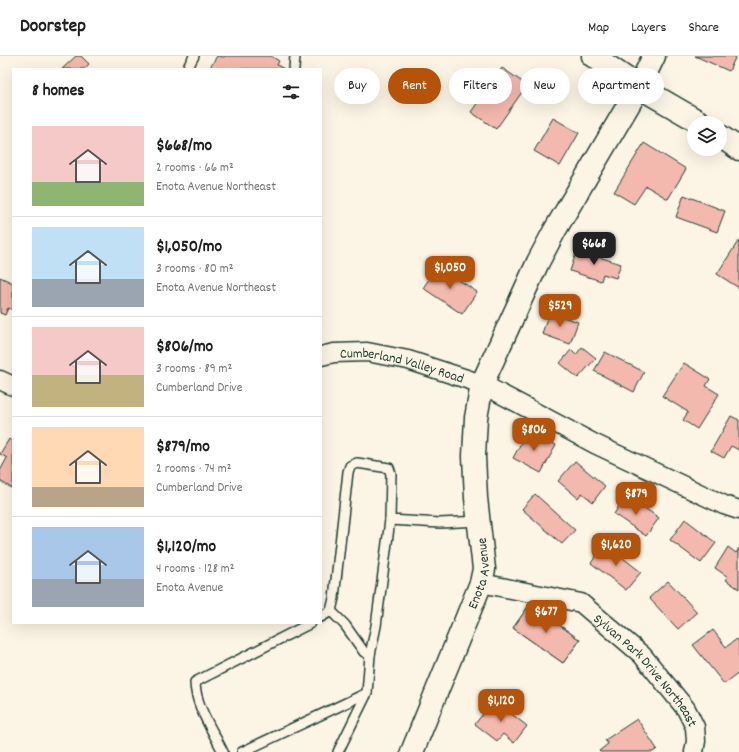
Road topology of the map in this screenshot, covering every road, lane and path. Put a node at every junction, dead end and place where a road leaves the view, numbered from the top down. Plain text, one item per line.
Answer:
1 (194, 56) edge
2 (295, 56) edge
3 (594, 56) edge
4 (654, 56) edge
5 (188, 68) edge
6 (294, 68) edge
7 (611, 68) edge
8 (648, 68) edge
9 (664, 102) edge
10 (629, 104) edge
11 (689, 116) edge
12 (727, 141) edge
13 (739, 149) edge
14 (322, 356) edge
15 (0, 380) edge
16 (482, 384) junction
17 (12, 386) edge
18 (739, 510) edge
19 (390, 520) junction
20 (479, 521) junction
21 (481, 583) junction
22 (331, 612) junction
23 (322, 616) edge
24 (308, 624) edge
25 (370, 655) junction
26 (367, 693) junction
27 (223, 752) edge
28 (242, 752) edge
29 (338, 752) edge
30 (412, 752) edge
31 (694, 752) edge

1 - 5 lane
2 - 6 lane
3 - 7 street
4 - 8 street, Enota Avenue
9 - 11 street
10 - 16 street, Enota Avenue
12 - 13 street
14 - 16 street, Cumberland Valley Road
15 - 17 street
16 - 18 street, Cumberland Valley Road
16 - 20 street, Enota Avenue
19 - 20 lane
19 - 22 lane
19 - 25 lane
20 - 21 street, Enota Avenue
21 - 30 street, Enota Avenue
21 - 31 street, Sylvan Park Drive Northeast
22 - 23 lane
22 - 25 lane
24 - 27 lane
25 - 26 lane
26 - 28 lane
26 - 29 lane

